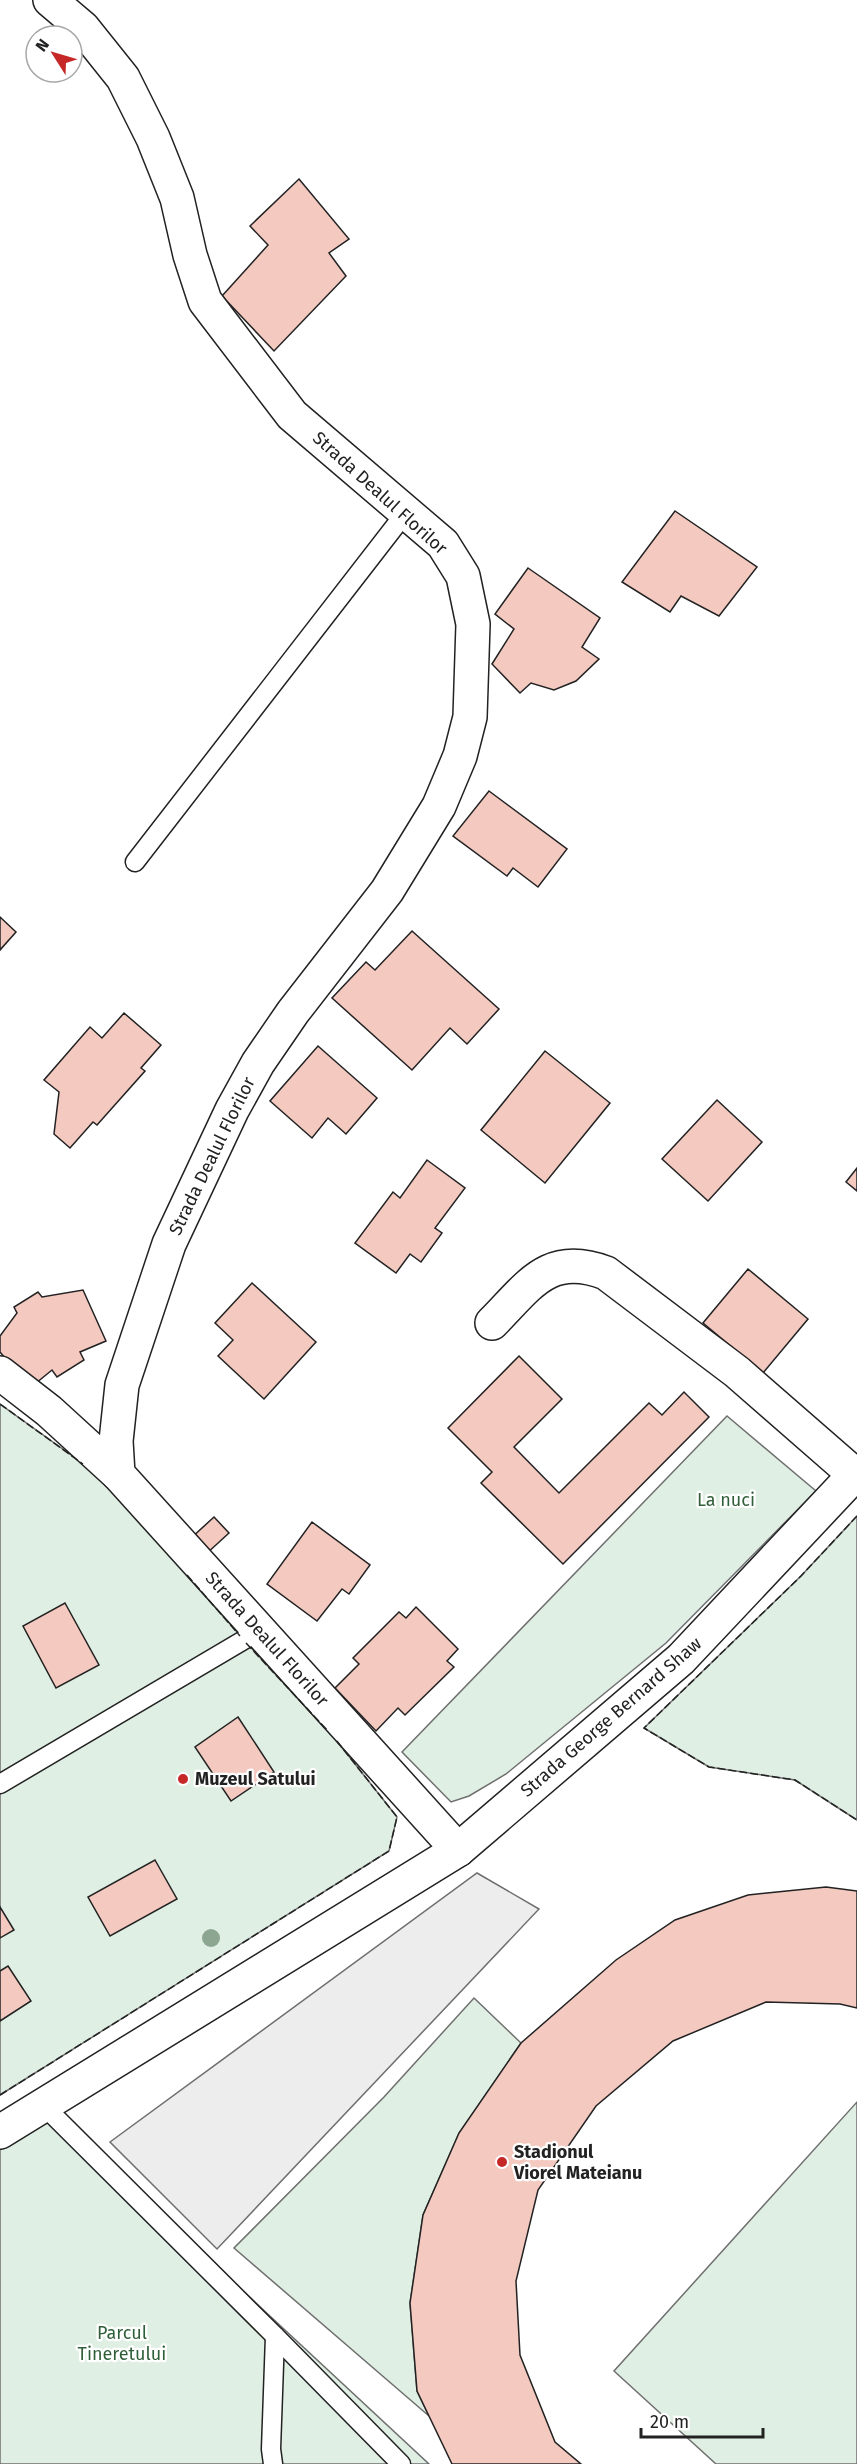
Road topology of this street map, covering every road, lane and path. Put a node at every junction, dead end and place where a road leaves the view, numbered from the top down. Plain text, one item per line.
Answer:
1 (50, 0) edge
2 (406, 512) junction
3 (135, 862) dead end
4 (492, 1323) dead end
5 (0, 1373) edge
6 (856, 1473) edge
7 (118, 1474) junction
8 (259, 1630) junction
9 (0, 1784) edge
10 (458, 1850) junction
11 (43, 2106) junction
12 (0, 2132) edge
13 (275, 2336) junction
14 (273, 2464) edge
15 (400, 2464) edge

1 - 2 street, Strada Dealul Florilor
2 - 3 lane
2 - 7 street, Strada Dealul Florilor
4 - 6 street
5 - 7 street
6 - 10 street, Strada George Bernard Shaw
7 - 8 street, Strada Dealul Florilor
8 - 9 lane
8 - 10 street, Strada Dealul Florilor
10 - 11 street
11 - 12 street
11 - 13 lane
13 - 14 lane
13 - 15 lane

